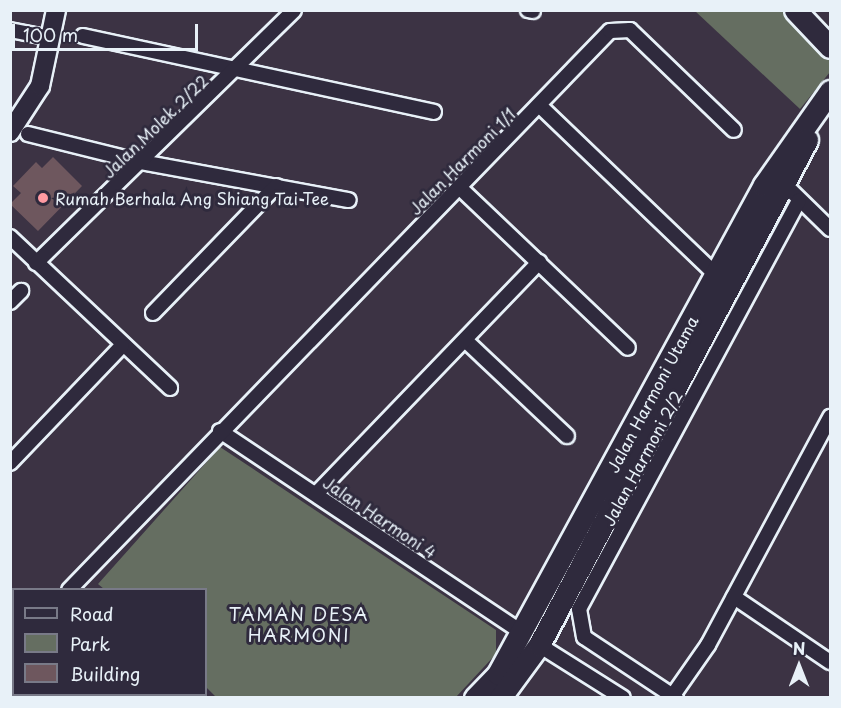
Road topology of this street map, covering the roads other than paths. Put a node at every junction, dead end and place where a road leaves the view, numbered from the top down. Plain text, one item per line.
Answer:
1 (56, 10) edge
2 (294, 10) edge
3 (795, 10) edge
4 (10, 30) edge
5 (83, 36) dead end
6 (51, 38) junction
7 (831, 47) edge
8 (240, 68) junction
9 (831, 91) edge
10 (540, 106) junction
11 (434, 112) dead end
12 (831, 112) edge
13 (734, 130) dead end
14 (19, 133) edge
15 (141, 162) junction
16 (778, 178) junction
17 (276, 186) junction
18 (459, 187) junction
19 (349, 200) dead end
20 (800, 200) junction
21 (831, 229) edge
22 (10, 237) edge
23 (540, 262) junction
24 (36, 263) junction
25 (716, 275) junction
26 (21, 291) dead end
27 (10, 302) edge
28 (153, 313) dead end
29 (465, 340) junction
30 (122, 346) junction
31 (628, 348) dead end
32 (170, 388) dead end
33 (831, 417) edge
34 (220, 431) junction
35 (567, 436) dead end
36 (10, 463) edge
37 (316, 494) junction
38 (77, 587) edge
39 (734, 597) junction
40 (521, 632) junction
41 (539, 645) junction
42 (829, 656) edge
43 (676, 696) edge
44 (475, 698) edge
45 (500, 698) edge
46 (623, 698) edge

1 - 6 street
2 - 8 street, Jalan Molek 2/22
3 - 7 main road
4 - 6 street
5 - 8 street
6 - 14 street
8 - 11 street
8 - 15 street, Jalan Molek 2/22
9 - 16 main road, Jalan Harmoni Utama
10 - 13 street, Jalan Harmoni 1/1
10 - 18 street, Jalan Harmoni 1/1
10 - 25 street
12 - 16 main road, Jalan Harmoni Utama
14 - 15 street
15 - 17 street
15 - 24 street, Jalan Molek 2/22
16 - 20 street
16 - 25 main road, Jalan Harmoni Utama
16 - 41 main road, Jalan Harmoni Utama
17 - 19 street
17 - 28 street
18 - 23 street
18 - 34 street, Jalan Harmoni 1/1
20 - 21 street
20 - 43 street, Jalan Harmoni 2/2
22 - 24 street
23 - 29 street
23 - 31 street
24 - 30 street
25 - 40 main road, Jalan Harmoni Utama
26 - 27 street
29 - 35 street
29 - 37 street
30 - 32 street
30 - 36 street
33 - 39 street
34 - 37 street, Jalan Harmoni 4
34 - 38 street, Jalan Harmoni 1/1
37 - 40 street, Jalan Harmoni 4
39 - 42 street
39 - 43 street
40 - 44 main road, Jalan Harmoni Utama
41 - 45 main road, Jalan Harmoni Utama
41 - 46 street

